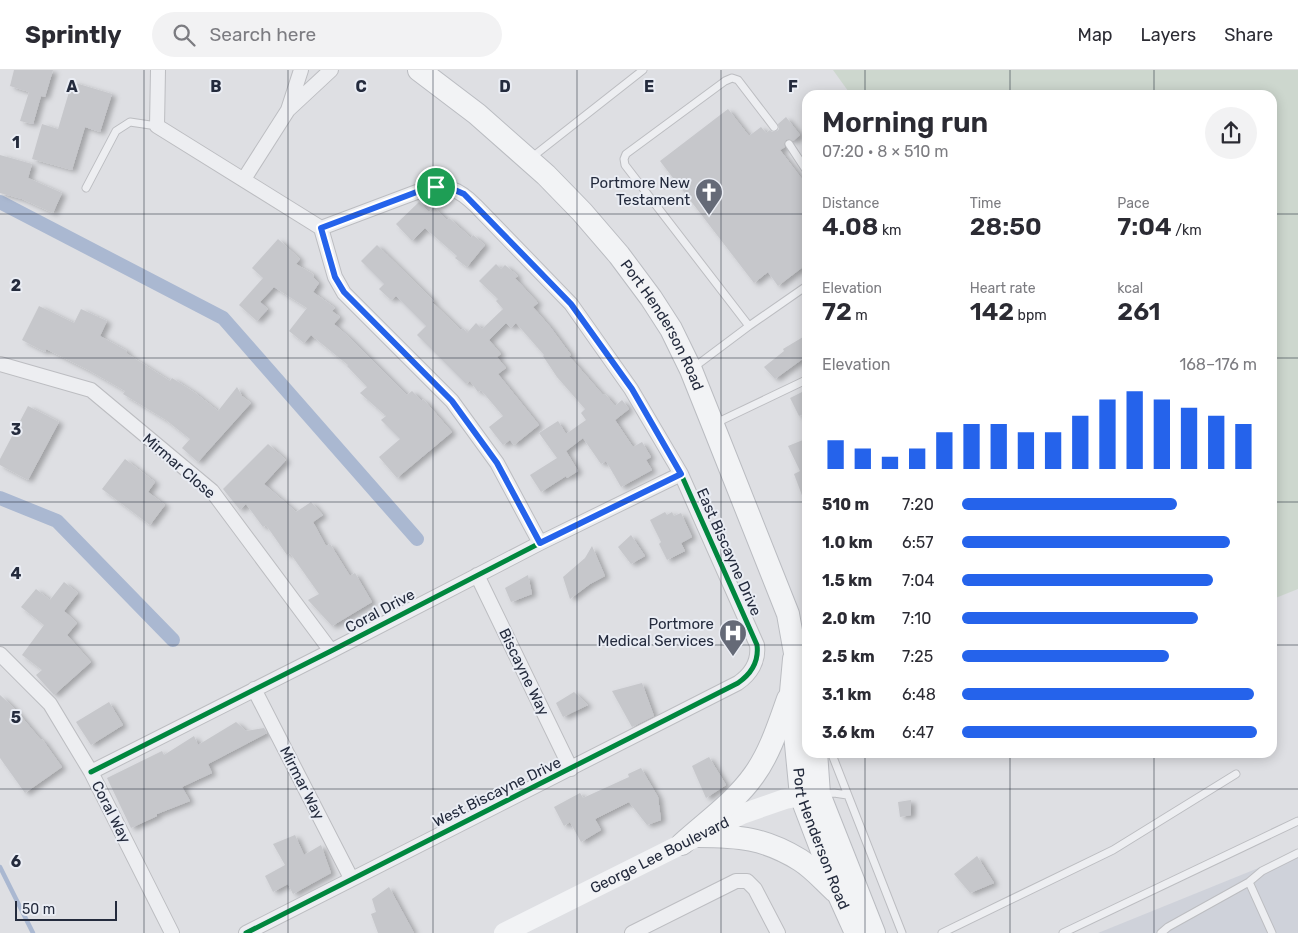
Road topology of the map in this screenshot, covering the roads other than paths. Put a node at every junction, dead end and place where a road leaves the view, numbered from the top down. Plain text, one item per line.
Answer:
1 (158, 70) edge
2 (301, 70) edge
3 (331, 70) edge
4 (419, 70) edge
5 (643, 70) edge
6 (288, 110) junction
7 (157, 126) junction
8 (774, 127) dead end
9 (789, 144) dead end
10 (528, 160) junction
11 (802, 165) edge
12 (244, 179) junction
13 (86, 188) dead end
14 (321, 228) junction
15 (802, 289) edge
16 (749, 326) junction
17 (0, 364) edge
18 (691, 370) junction
19 (802, 382) edge
20 (713, 425) junction
21 (681, 474) junction
22 (540, 543) junction
23 (477, 574) junction
24 (332, 651) junction
25 (0, 654) edge
26 (754, 666) joint
27 (254, 688) junction
28 (799, 690) edge
29 (802, 719) edge
30 (806, 758) edge
31 (815, 758) edge
32 (833, 758) edge
33 (571, 769) junction
34 (91, 772) junction
35 (1236, 774) dead end
36 (810, 795) junction
37 (847, 795) junction
38 (1298, 821) edge
39 (690, 840) junction
40 (1298, 854) edge
41 (351, 878) junction
42 (1249, 882) junction
43 (838, 893) junction
44 (172, 933) edge
45 (246, 933) edge
46 (504, 933) edge
47 (632, 933) edge
48 (778, 933) edge
49 (856, 933) edge
50 (874, 933) edge
51 (902, 933) edge
52 (942, 933) edge
53 (1063, 933) edge
54 (1161, 933) edge
55 (1272, 933) edge

1 - 7 street
2 - 6 street
3 - 6 street
4 - 10 main road, Port Henderson Road
5 - 10 lane
6 - 12 street
7 - 12 street
7 - 13 lane
8 - 16 lane
9 - 11 lane
10 - 18 main road, Port Henderson Road
12 - 14 street
14 - 21 street, East Biscayne Drive
14 - 22 street
15 - 16 lane
16 - 18 lane
17 - 24 street, Mirmar Close
18 - 20 main road, Port Henderson Road
19 - 20 lane
20 - 28 main road, Port Henderson Road
21 - 22 street, Coral Drive
21 - 26 street, East Biscayne Drive
22 - 23 street, Coral Drive
23 - 24 street, Coral Drive
23 - 33 street, Biscayne Way
24 - 27 street, Coral Drive
25 - 34 street, Coral Way
26 - 33 street, West Biscayne Drive
27 - 34 street, Coral Drive
27 - 41 street, Mirmar Way
28 - 29 main road, Port Henderson Road
28 - 39 main road
30 - 36 main road, Port Henderson Road
31 - 36 main road, Port Henderson Road
32 - 37 lane
33 - 41 street, West Biscayne Drive
34 - 44 street, Coral Way
35 - 52 lane
36 - 37 lane
36 - 39 main road, George Lee Boulevard
36 - 43 main road, Port Henderson Road
36 - 50 main road, Port Henderson Road
37 - 51 lane
38 - 53 lane
39 - 43 main road
39 - 46 main road, George Lee Boulevard
40 - 42 lane
41 - 45 street, West Biscayne Drive
42 - 54 lane
42 - 55 lane
43 - 49 main road, Port Henderson Road
47 - 48 street

